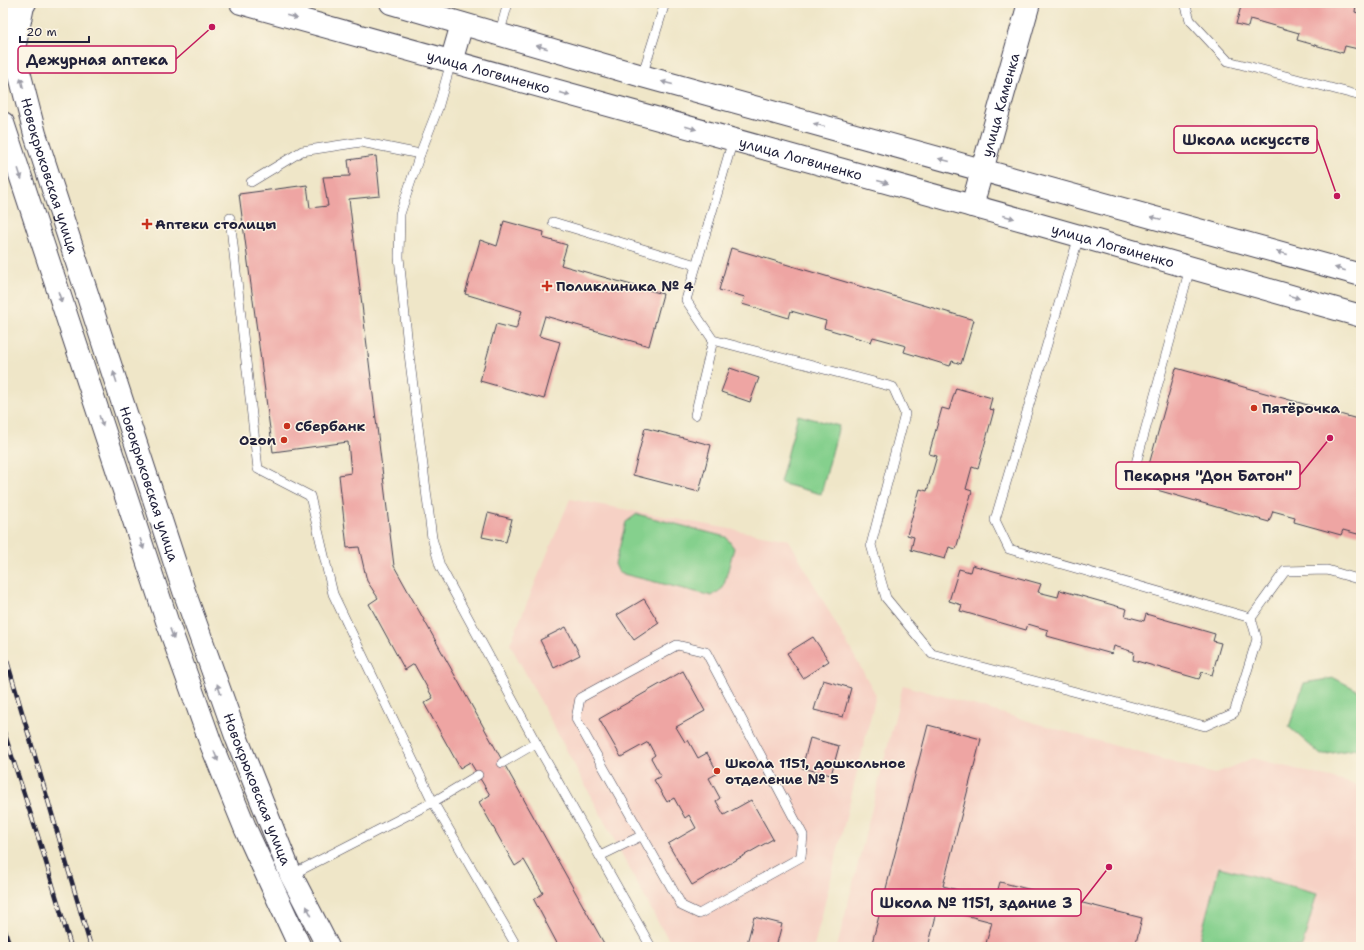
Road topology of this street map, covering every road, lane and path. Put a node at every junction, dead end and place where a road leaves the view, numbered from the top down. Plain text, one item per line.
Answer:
1 (25, 3) edge
2 (241, 3) edge
3 (391, 3) edge
4 (508, 3) edge
5 (664, 3) edge
6 (1029, 3) edge
7 (1185, 3) edge
8 (3, 9) edge
9 (462, 24) junction
10 (499, 35) junction
11 (14, 49) junction
12 (451, 62) junction
13 (642, 76) junction
14 (1361, 96) edge
15 (3, 124) edge
16 (733, 140) junction
17 (420, 154) junction
18 (982, 170) junction
19 (251, 182) dead end
20 (972, 206) junction
21 (230, 218) dead end
22 (553, 222) dead end
23 (1079, 236) junction
24 (696, 265) junction
25 (1190, 268) junction
26 (1361, 275) edge
27 (1361, 316) edge
28 (713, 340) junction
29 (696, 415) dead end
30 (1130, 485) dead end
31 (1361, 580) edge
32 (1251, 618) junction
33 (536, 743) junction
34 (502, 763) dead end
35 (478, 776) dead end
36 (434, 802) junction
37 (641, 836) junction
38 (600, 856) junction
39 (280, 880) junction
40 (300, 947) edge
41 (328, 947) edge
42 (517, 947) edge
43 (651, 947) edge

1 - 11 main road
2 -> 12 main road, улица Логвиненко
3 - 9 main road
4 - 10 lane
5 - 13 lane
6 - 18 main road, улица Каменка
7 - 14 lane
8 - 11 main road, Новокрюковская улица
9 - 10 main road
9 - 12 main road
13 -> 10 main road
39 -> 11 main road, Новокрюковская улица
12 -> 16 main road, улица Логвиненко
12 - 17 lane
18 -> 13 main road
15 -> 39 main road, Новокрюковская улица
16 -> 20 main road, улица Логвиненко
16 - 24 lane
17 - 19 lane
17 - 33 lane
18 - 20 main road, улица Каменка
26 -> 18 main road
20 -> 23 main road, улица Логвиненко
21 - 36 lane
22 - 24 lane
23 - 25 main road, улица Логвиненко
23 - 32 lane
24 - 28 lane
25 -> 27 main road, улица Логвиненко
25 - 30 lane
28 - 29 lane
28 - 32 lane
31 - 32 lane
33 - 34 lane
33 - 38 lane
35 - 36 lane
36 - 39 lane
36 - 42 lane
37 - 37 lane
37 - 38 lane
38 - 43 lane
39 - 40 main road, Новокрюковская улица
41 -> 39 main road, Новокрюковская улица

